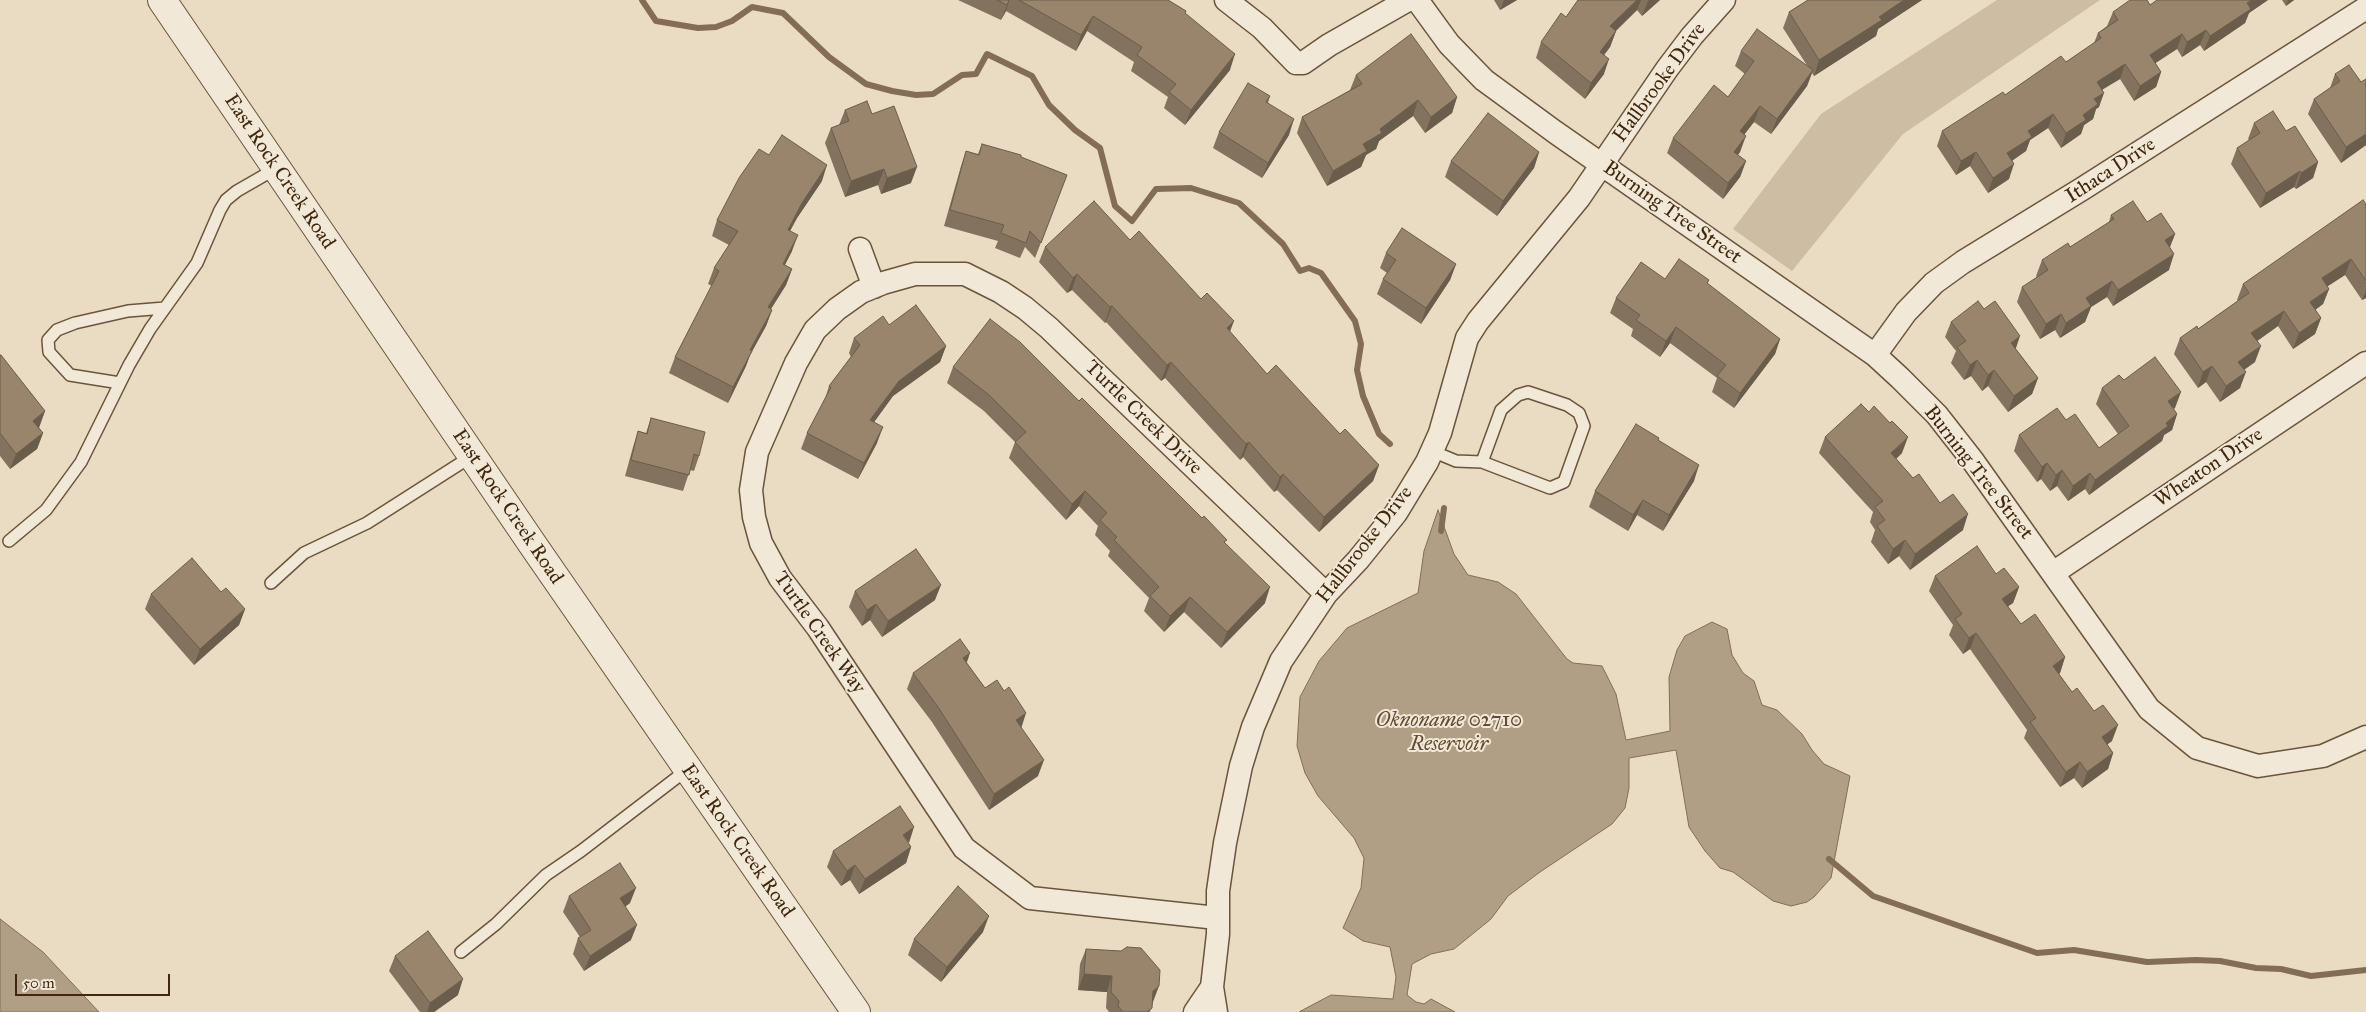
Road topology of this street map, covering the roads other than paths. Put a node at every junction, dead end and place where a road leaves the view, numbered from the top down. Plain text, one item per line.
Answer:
1 (162, 0) edge
2 (1226, 0) edge
3 (1408, 0) edge
4 (1417, 0) edge
5 (1724, 0) edge
6 (2366, 8) edge
7 (1602, 164) junction
8 (277, 168) junction
9 (860, 249) dead end
10 (942, 272) joint
11 (874, 287) junction
12 (165, 308) junction
13 (1875, 355) junction
14 (2366, 363) edge
15 (120, 383) junction
16 (1432, 451) junction
17 (472, 456) junction
18 (1482, 462) junction
19 (9, 541) dead end
20 (2053, 573) junction
21 (271, 583) dead end
22 (1326, 594) junction
23 (2366, 737) edge
24 (688, 769) junction
25 (1217, 918) junction
26 (460, 952) dead end
27 (1212, 987) junction
28 (856, 1012) edge
29 (1195, 1012) edge
30 (1216, 1012) edge

1 - 8 street, East Rock Creek Road
2 - 3 street
4 - 7 street, Burning Tree Street
5 - 7 street, Hallbrooke Drive
6 - 13 street, Ithaca Drive
7 - 13 street, Burning Tree Street
7 - 16 street, Hallbrooke Drive
8 - 12 lane
8 - 17 street, East Rock Creek Road
9 - 11 street
10 - 11 street, Turtle Creek Way
10 - 22 street, Turtle Creek Drive
11 - 25 street, Turtle Creek Way
12 - 15 lane
12 - 15 lane
13 - 20 street, Burning Tree Street
14 - 20 street, Wheaton Drive
15 - 19 lane
16 - 18 lane
16 - 22 street, Hallbrooke Drive
17 - 21 lane
17 - 24 street, East Rock Creek Road
18 - 18 lane
20 - 23 street, Burning Tree Street
22 - 25 street, Hallbrooke Drive
24 - 26 lane
24 - 28 street, East Rock Creek Road
25 - 27 street, Hallbrooke Drive
27 - 29 street, Hallbrooke Drive
27 - 30 street, Hallbrooke Drive

